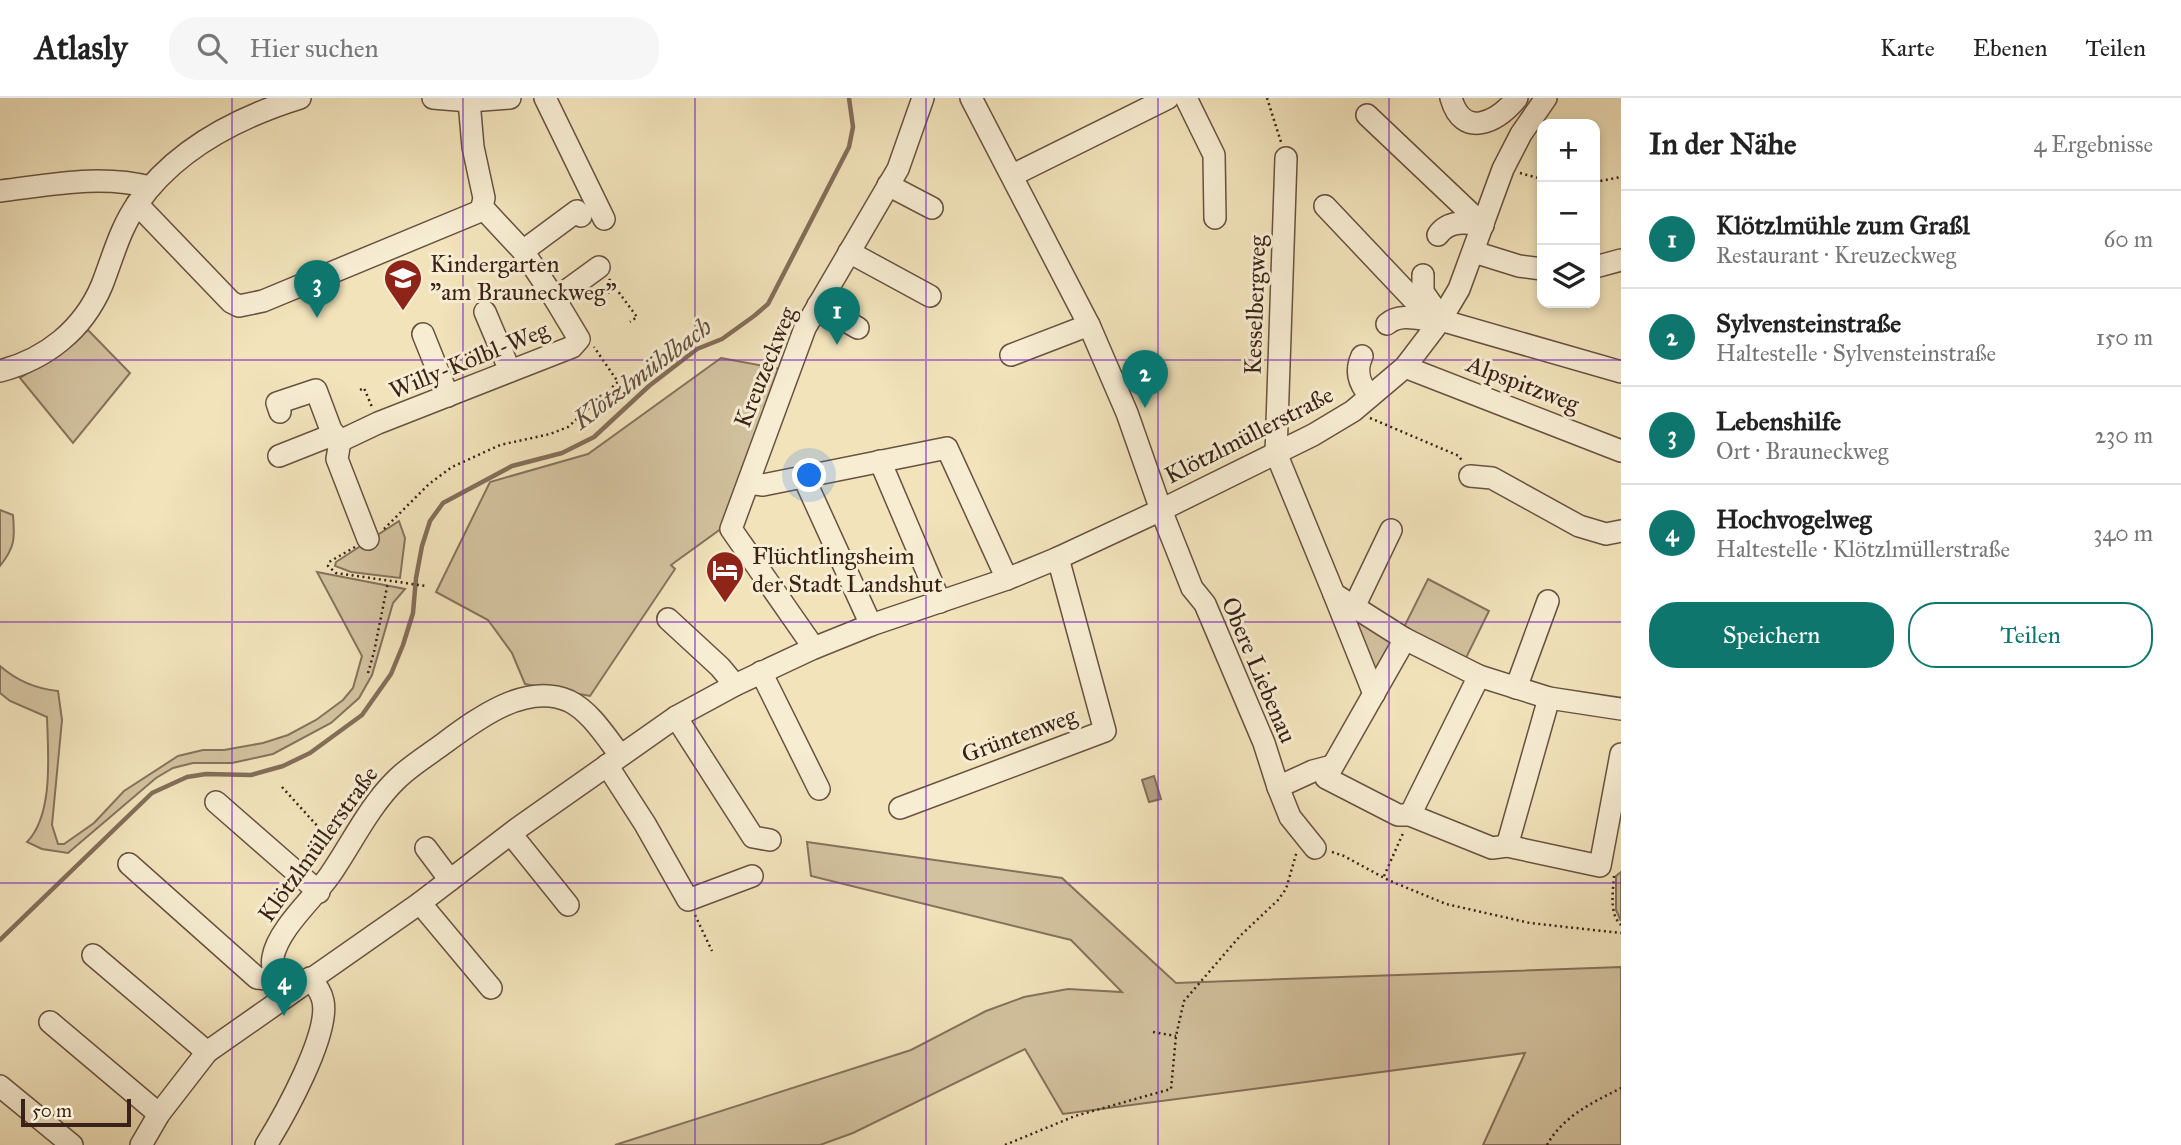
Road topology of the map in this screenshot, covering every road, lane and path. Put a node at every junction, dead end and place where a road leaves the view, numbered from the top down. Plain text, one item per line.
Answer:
1 (300, 98) edge
2 (433, 98) edge
3 (508, 98) edge
4 (545, 98) edge
5 (923, 98) edge
6 (971, 98) edge
7 (1168, 98) edge
8 (1186, 98) edge
9 (1267, 98) edge
10 (1451, 98) edge
11 (1517, 98) edge
12 (1546, 98) edge
13 (469, 102) junction
14 (1367, 114) dead end
15 (1286, 158) joint
16 (1503, 169) junction
17 (1013, 175) junction
18 (1621, 177) edge
19 (1537, 178) edge
20 (1600, 181) edge
21 (888, 185) junction
22 (0, 191) edge
23 (143, 195) junction
24 (482, 206) junction
25 (1325, 206) dead end
26 (932, 208) dead end
27 (581, 216) dead end
28 (1215, 218) dead end
29 (604, 219) dead end
30 (1483, 225) junction
31 (1438, 235) dead end
32 (523, 251) junction
33 (849, 252) junction
34 (1474, 252) junction
35 (1621, 260) edge
36 (1600, 266) edge
37 (599, 267) joint
38 (1537, 268) edge
39 (1423, 275) dead end
40 (615, 288) junction
41 (608, 293) dead end
42 (930, 296) dead end
43 (555, 299) junction
44 (818, 305) junction
45 (485, 312) dead end
46 (1440, 321) junction
47 (630, 322) dead end
48 (1387, 324) dead end
49 (1089, 325) junction
50 (858, 328) dead end
51 (423, 334) dead end
52 (579, 339) junction
53 (1012, 355) dead end
54 (1362, 356) dead end
55 (1405, 366) junction
56 (0, 371) edge
57 (510, 371) junction
58 (1621, 372) edge
59 (360, 390) dead end
60 (448, 396) junction
61 (1370, 396) junction
62 (1353, 411) junction
63 (280, 412) dead end
64 (383, 414) junction
65 (340, 441) junction
66 (1621, 451) edge
67 (1276, 453) junction
68 (279, 456) dead end
69 (880, 461) junction
70 (1470, 476) joint
71 (804, 478) junction
72 (749, 483) junction
73 (1161, 510) junction
74 (1391, 530) dead end
75 (1621, 531) edge
76 (368, 539) junction
77 (1058, 558) junction
78 (1007, 579) junction
79 (388, 582) junction
80 (426, 586) dead end
81 (1334, 594) junction
82 (1548, 601) dead end
83 (940, 602) junction
84 (1354, 607) junction
85 (668, 619) dead end
86 (871, 625) junction
87 (1405, 639) junction
88 (814, 648) junction
89 (368, 673) dead end
90 (761, 673) junction
91 (1479, 676) junction
92 (735, 685) junction
93 (1516, 688) junction
94 (1374, 694) junction
95 (1549, 698) junction
96 (1621, 709) edge
97 (676, 717) junction
98 (1621, 754) edge
99 (614, 760) junction
100 (1332, 766) junction
101 (282, 787) dead end
102 (1278, 787) junction
103 (819, 789) dead end
104 (216, 802) dead end
105 (900, 808) dead end
106 (1410, 815) junction
107 (511, 834) junction
108 (770, 840) dead end
109 (1310, 842) junction
110 (1507, 846) junction
111 (426, 848) dead end
112 (344, 856) junction
113 (1601, 859) junction
114 (129, 864) dead end
115 (751, 876) dead end
116 (1383, 878) junction
117 (450, 880) junction
118 (319, 892) junction
119 (688, 900) junction
120 (420, 903) junction
121 (568, 905) dead end
122 (1621, 925) edge
123 (1621, 933) edge
124 (712, 951) dead end
125 (93, 955) dead end
126 (310, 978) junction
127 (283, 987) junction
128 (491, 988) dead end
129 (50, 1021) dead end
130 (1153, 1032) dead end
131 (1176, 1036) junction
132 (207, 1052) junction
133 (0, 1086) edge
134 (1621, 1088) edge
135 (159, 1114) junction
136 (72, 1145) edge
137 (141, 1145) edge
138 (266, 1145) edge
139 (1005, 1145) edge
140 (1547, 1145) edge

1 - 23 street
2 - 13 street
3 - 13 street
4 - 29 street
5 - 21 street, Kreuzeckweg
6 - 17 street, Obere Liebenau
7 - 17 street
8 - 28 street
9 - 15 path
10 - 11 street
12 - 16 street, Klötzlmüllerstraße
13 - 24 street
14 - 30 street
15 - 67 street, Kesselbergweg
16 - 19 path
16 - 30 street, Klötzlmüllerstraße
17 - 49 street, Obere Liebenau
18 - 20 path
21 - 26 street
21 - 33 street, Kreuzeckweg
22 - 23 street
23 - 24 street
23 - 56 street
24 - 32 street, Willy-Kölbl-Weg
25 - 46 street
27 - 32 street
30 - 31 street
30 - 34 street, Klötzlmüllerstraße
32 - 43 street, Willy-Kölbl-Weg
33 - 42 street
33 - 44 street, Kreuzeckweg
34 - 38 street
34 - 46 street, Klötzlmüllerstraße
35 - 36 street
37 - 40 path
37 - 43 street
39 - 46 street
40 - 41 path
40 - 47 path
43 - 52 street, Willy-Kölbl-Weg
44 - 50 street
44 - 72 street, Kreuzeckweg
45 - 57 street
46 - 48 street
46 - 55 street, Klötzlmüllerstraße
46 - 58 street
49 - 53 street
49 - 73 street, Obere Liebenau
51 - 60 street
52 - 57 street, Willy-Kölbl-Weg
52 - 76 path
54 - 61 street
55 - 61 street, Klötzlmüllerstraße
55 - 66 street, Alpspitzweg
57 - 60 street, Willy-Kölbl-Weg
59 - 64 path
60 - 64 street, Willy-Kölbl-Weg
61 - 62 street, Klötzlmüllerstraße
62 - 67 street, Klötzlmüllerstraße
62 - 70 path
63 - 65 street
64 - 65 street, Willy-Kölbl-Weg
65 - 68 street, Willy-Kölbl-Weg
65 - 76 street
67 - 73 street, Klötzlmüllerstraße
67 - 81 street
69 - 71 street
69 - 78 street
69 - 83 street
70 - 75 street
71 - 72 street
71 - 86 street
72 - 88 street, Kreuzeckweg
73 - 77 street, Klötzlmüllerstraße
73 - 102 street, Obere Liebenau
74 - 84 street
76 - 79 path
77 - 78 street, Klötzlmüllerstraße
77 - 105 street, Grüntenweg
78 - 83 street, Klötzlmüllerstraße
79 - 80 path
79 - 89 path
81 - 84 street
81 - 94 street
82 - 93 street
83 - 86 street, Klötzlmüllerstraße
84 - 87 street
85 - 92 street
86 - 88 street, Klötzlmüllerstraße
87 - 91 street
87 - 94 street
88 - 90 street, Klötzlmüllerstraße
90 - 92 street, Klötzlmüllerstraße
90 - 103 street
91 - 93 street
91 - 106 street
92 - 97 street, Klötzlmüllerstraße
93 - 95 street
94 - 100 street
95 - 96 street
95 - 110 street
97 - 99 street, Klötzlmüllerstraße
97 - 108 street
98 - 113 street
99 - 107 street, Klötzlmüllerstraße
99 - 112 street, Klötzlmüllerstraße
99 - 119 street
100 - 102 street
100 - 106 street
101 - 112 path
102 - 109 street, Obere Liebenau
104 - 118 street
106 - 110 street
106 - 116 path
107 - 117 street, Klötzlmüllerstraße
107 - 121 street
109 - 116 path
109 - 131 path
110 - 113 street
111 - 117 street
112 - 118 street, Klötzlmüllerstraße
113 - 122 path
114 - 127 street
115 - 119 street
116 - 123 path
117 - 120 street, Klötzlmüllerstraße
118 - 127 street, Klötzlmüllerstraße
119 - 124 path
120 - 126 street, Klötzlmüllerstraße
120 - 128 street
125 - 132 street
126 - 127 street, Klötzlmüllerstraße
126 - 138 street
127 - 132 street, Klötzlmüllerstraße
129 - 135 street
130 - 131 path
131 - 139 path
132 - 135 street, Klötzlmüllerstraße
133 - 136 street
134 - 140 path
135 - 137 street, Klötzlmüllerstraße

